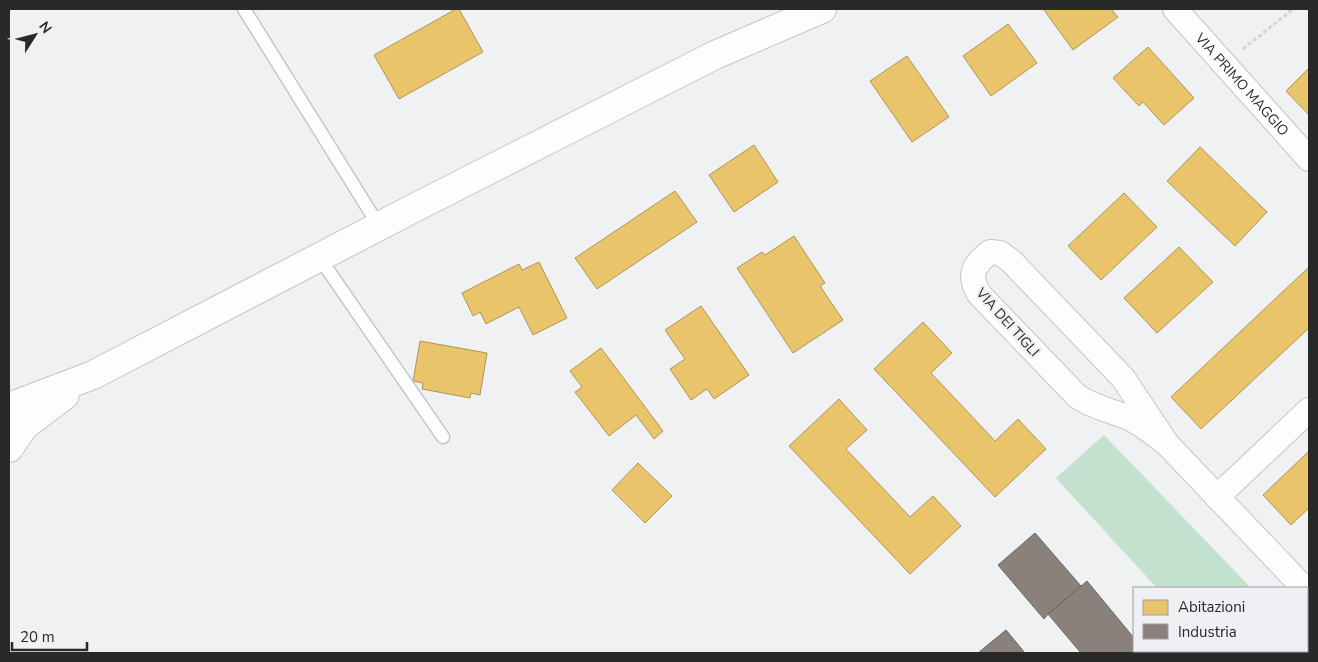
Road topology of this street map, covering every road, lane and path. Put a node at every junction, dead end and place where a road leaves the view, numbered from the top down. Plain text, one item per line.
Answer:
1 (244, 9) edge
2 (822, 9) edge
3 (1175, 9) edge
4 (1293, 9) edge
5 (1238, 53) dead end
6 (1309, 159) edge
7 (379, 226) junction
8 (319, 257) junction
9 (92, 375) junction
10 (1122, 378) junction
11 (9, 407) edge
12 (1098, 407) junction
13 (1309, 410) edge
14 (443, 437) dead end
15 (1167, 444) junction
16 (9, 448) edge
17 (1217, 497) junction
18 (1303, 587) edge

1 - 7 lane
2 - 7 street
3 - 6 street, VIA PRIMO MAGGIO
4 - 5 path
7 - 8 street
8 - 9 street
8 - 14 lane
9 - 11 street
9 - 16 street
10 - 12 street
10 - 12 street, VIA DEI TIGLI
10 - 15 street, VIA DEI TIGLI
12 - 15 street, VIA DEI TIGLI
13 - 17 street
15 - 17 street, VIA DEI TIGLI
17 - 18 street, VIA DEI TIGLI

